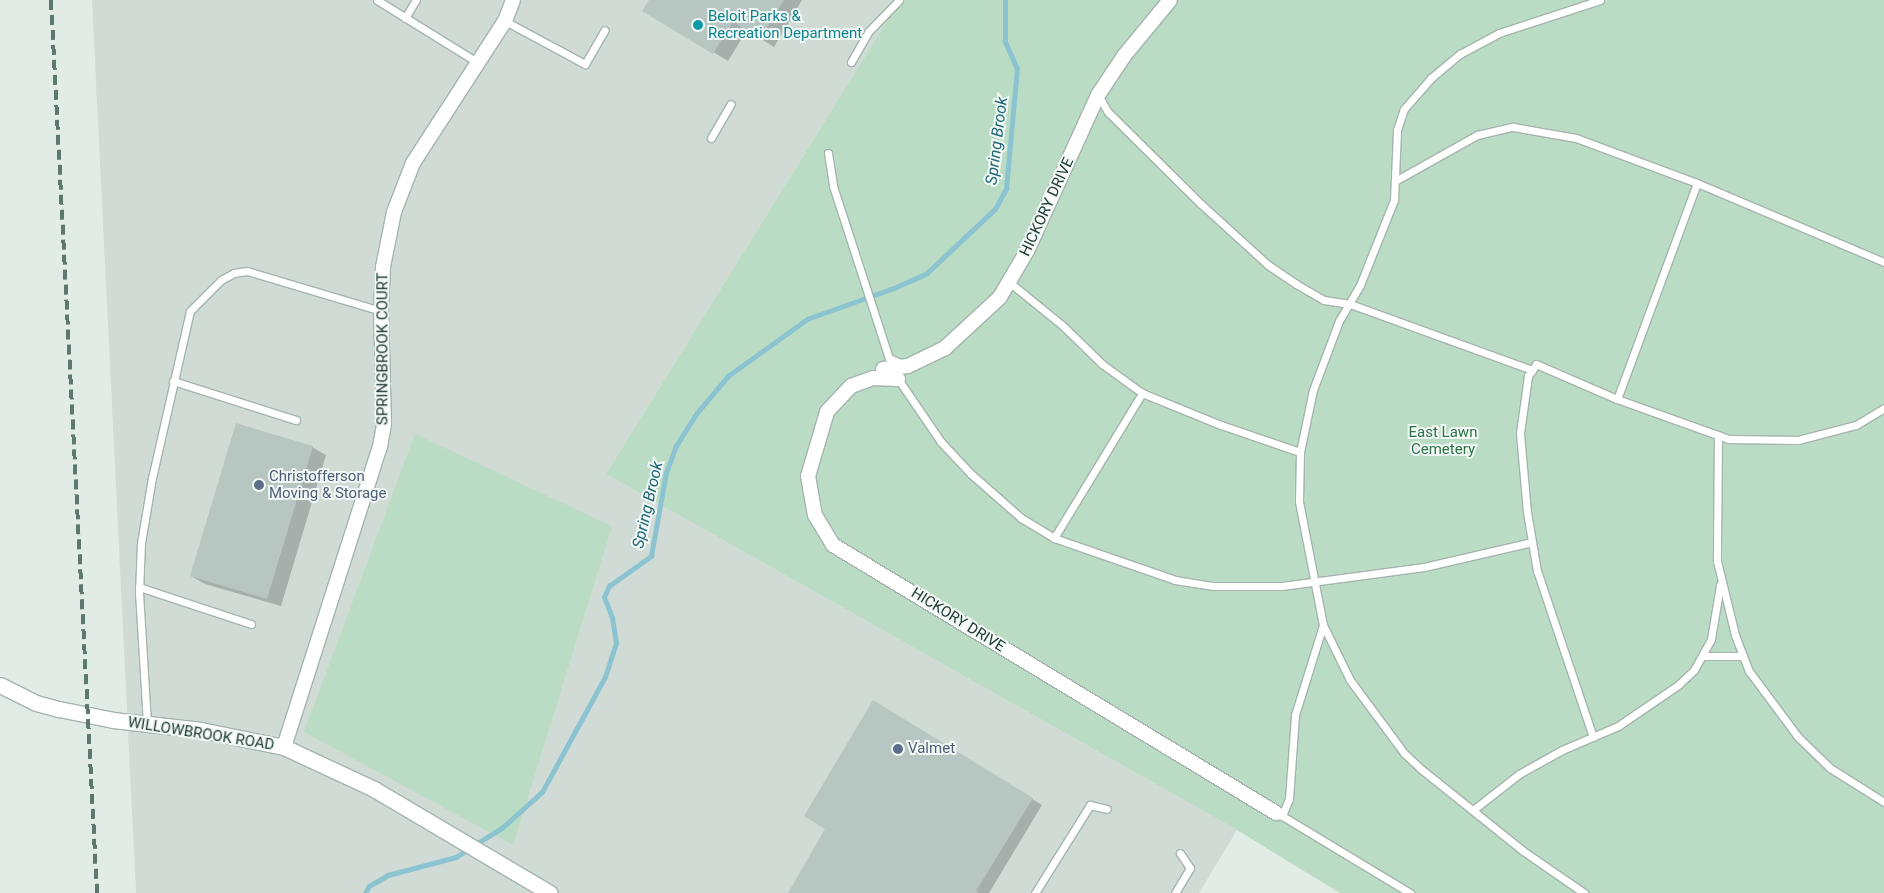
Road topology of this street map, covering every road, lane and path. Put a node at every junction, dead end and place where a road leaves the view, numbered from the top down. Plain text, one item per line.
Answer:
1 (377, 0) edge
2 (416, 0) edge
3 (513, 0) edge
4 (899, 0) edge
5 (1170, 0) edge
6 (1600, 0) edge
7 (405, 18) junction
8 (505, 22) junction
9 (604, 30) dead end
10 (477, 62) junction
11 (851, 62) dead end
12 (1098, 95) junction
13 (730, 104) dead end
14 (710, 138) dead end
15 (828, 153) dead end
16 (1395, 182) junction
17 (1697, 183) junction
18 (1884, 262) edge
19 (1009, 282) junction
20 (1350, 304) junction
21 (381, 311) junction
22 (908, 366) junction
23 (883, 370) dead end
24 (1532, 370) junction
25 (898, 379) joint
26 (173, 380) junction
27 (1142, 393) junction
28 (1617, 399) junction
29 (1884, 408) edge
30 (296, 420) dead end
31 (1718, 435) junction
32 (1300, 452) junction
33 (1054, 538) junction
34 (1532, 542) junction
35 (1720, 579) junction
36 (1314, 582) junction
37 (139, 587) junction
38 (251, 624) dead end
39 (1322, 626) junction
40 (1703, 656) junction
41 (1743, 656) junction
42 (0, 685) edge
43 (147, 723) junction
44 (1593, 737) junction
45 (284, 747) junction
46 (1884, 802) edge
47 (1107, 809) dead end
48 (1474, 810) junction
49 (1279, 814) junction
50 (1180, 853) dead end
51 (550, 893) edge
52 (1035, 893) edge
53 (1175, 893) edge
54 (1410, 893) edge
55 (1584, 893) edge

1 - 7 lane
2 - 7 lane
3 - 8 street, SPRINGBROOK COURT
4 - 11 lane
5 - 12 street, HICKORY DRIVE
6 - 16 lane
7 - 10 lane
8 - 9 lane
8 - 10 street, SPRINGBROOK COURT
10 - 21 street, SPRINGBROOK COURT
12 - 19 street, HICKORY DRIVE
12 - 20 lane
13 - 14 lane
15 - 22 lane
16 - 17 lane
16 - 20 lane
17 - 18 lane
17 - 28 lane
19 - 22 street, HICKORY DRIVE
19 - 27 lane
20 - 24 lane
20 - 32 lane
21 - 26 lane
21 - 45 street, SPRINGBROOK COURT
22 - 23 street, HICKORY DRIVE
24 - 28 lane
24 - 34 lane
25 - 33 lane
25 - 49 street, HICKORY DRIVE
26 - 30 lane
26 - 37 lane
27 - 32 lane
27 - 33 lane
28 - 31 lane
29 - 31 lane
31 - 35 lane
32 - 36 lane
33 - 36 lane
34 - 36 lane
34 - 44 lane
35 - 40 lane
35 - 41 lane
36 - 39 lane
37 - 38 lane
37 - 43 lane
39 - 48 lane
39 - 49 lane
40 - 41 lane
40 - 44 lane
41 - 46 lane
42 - 43 street, WILLOWBROOK ROAD
43 - 45 street, WILLOWBROOK ROAD
44 - 48 lane
45 - 51 street, WILLOWBROOK ROAD
47 - 52 lane
48 - 55 lane
49 - 54 lane
50 - 53 lane

